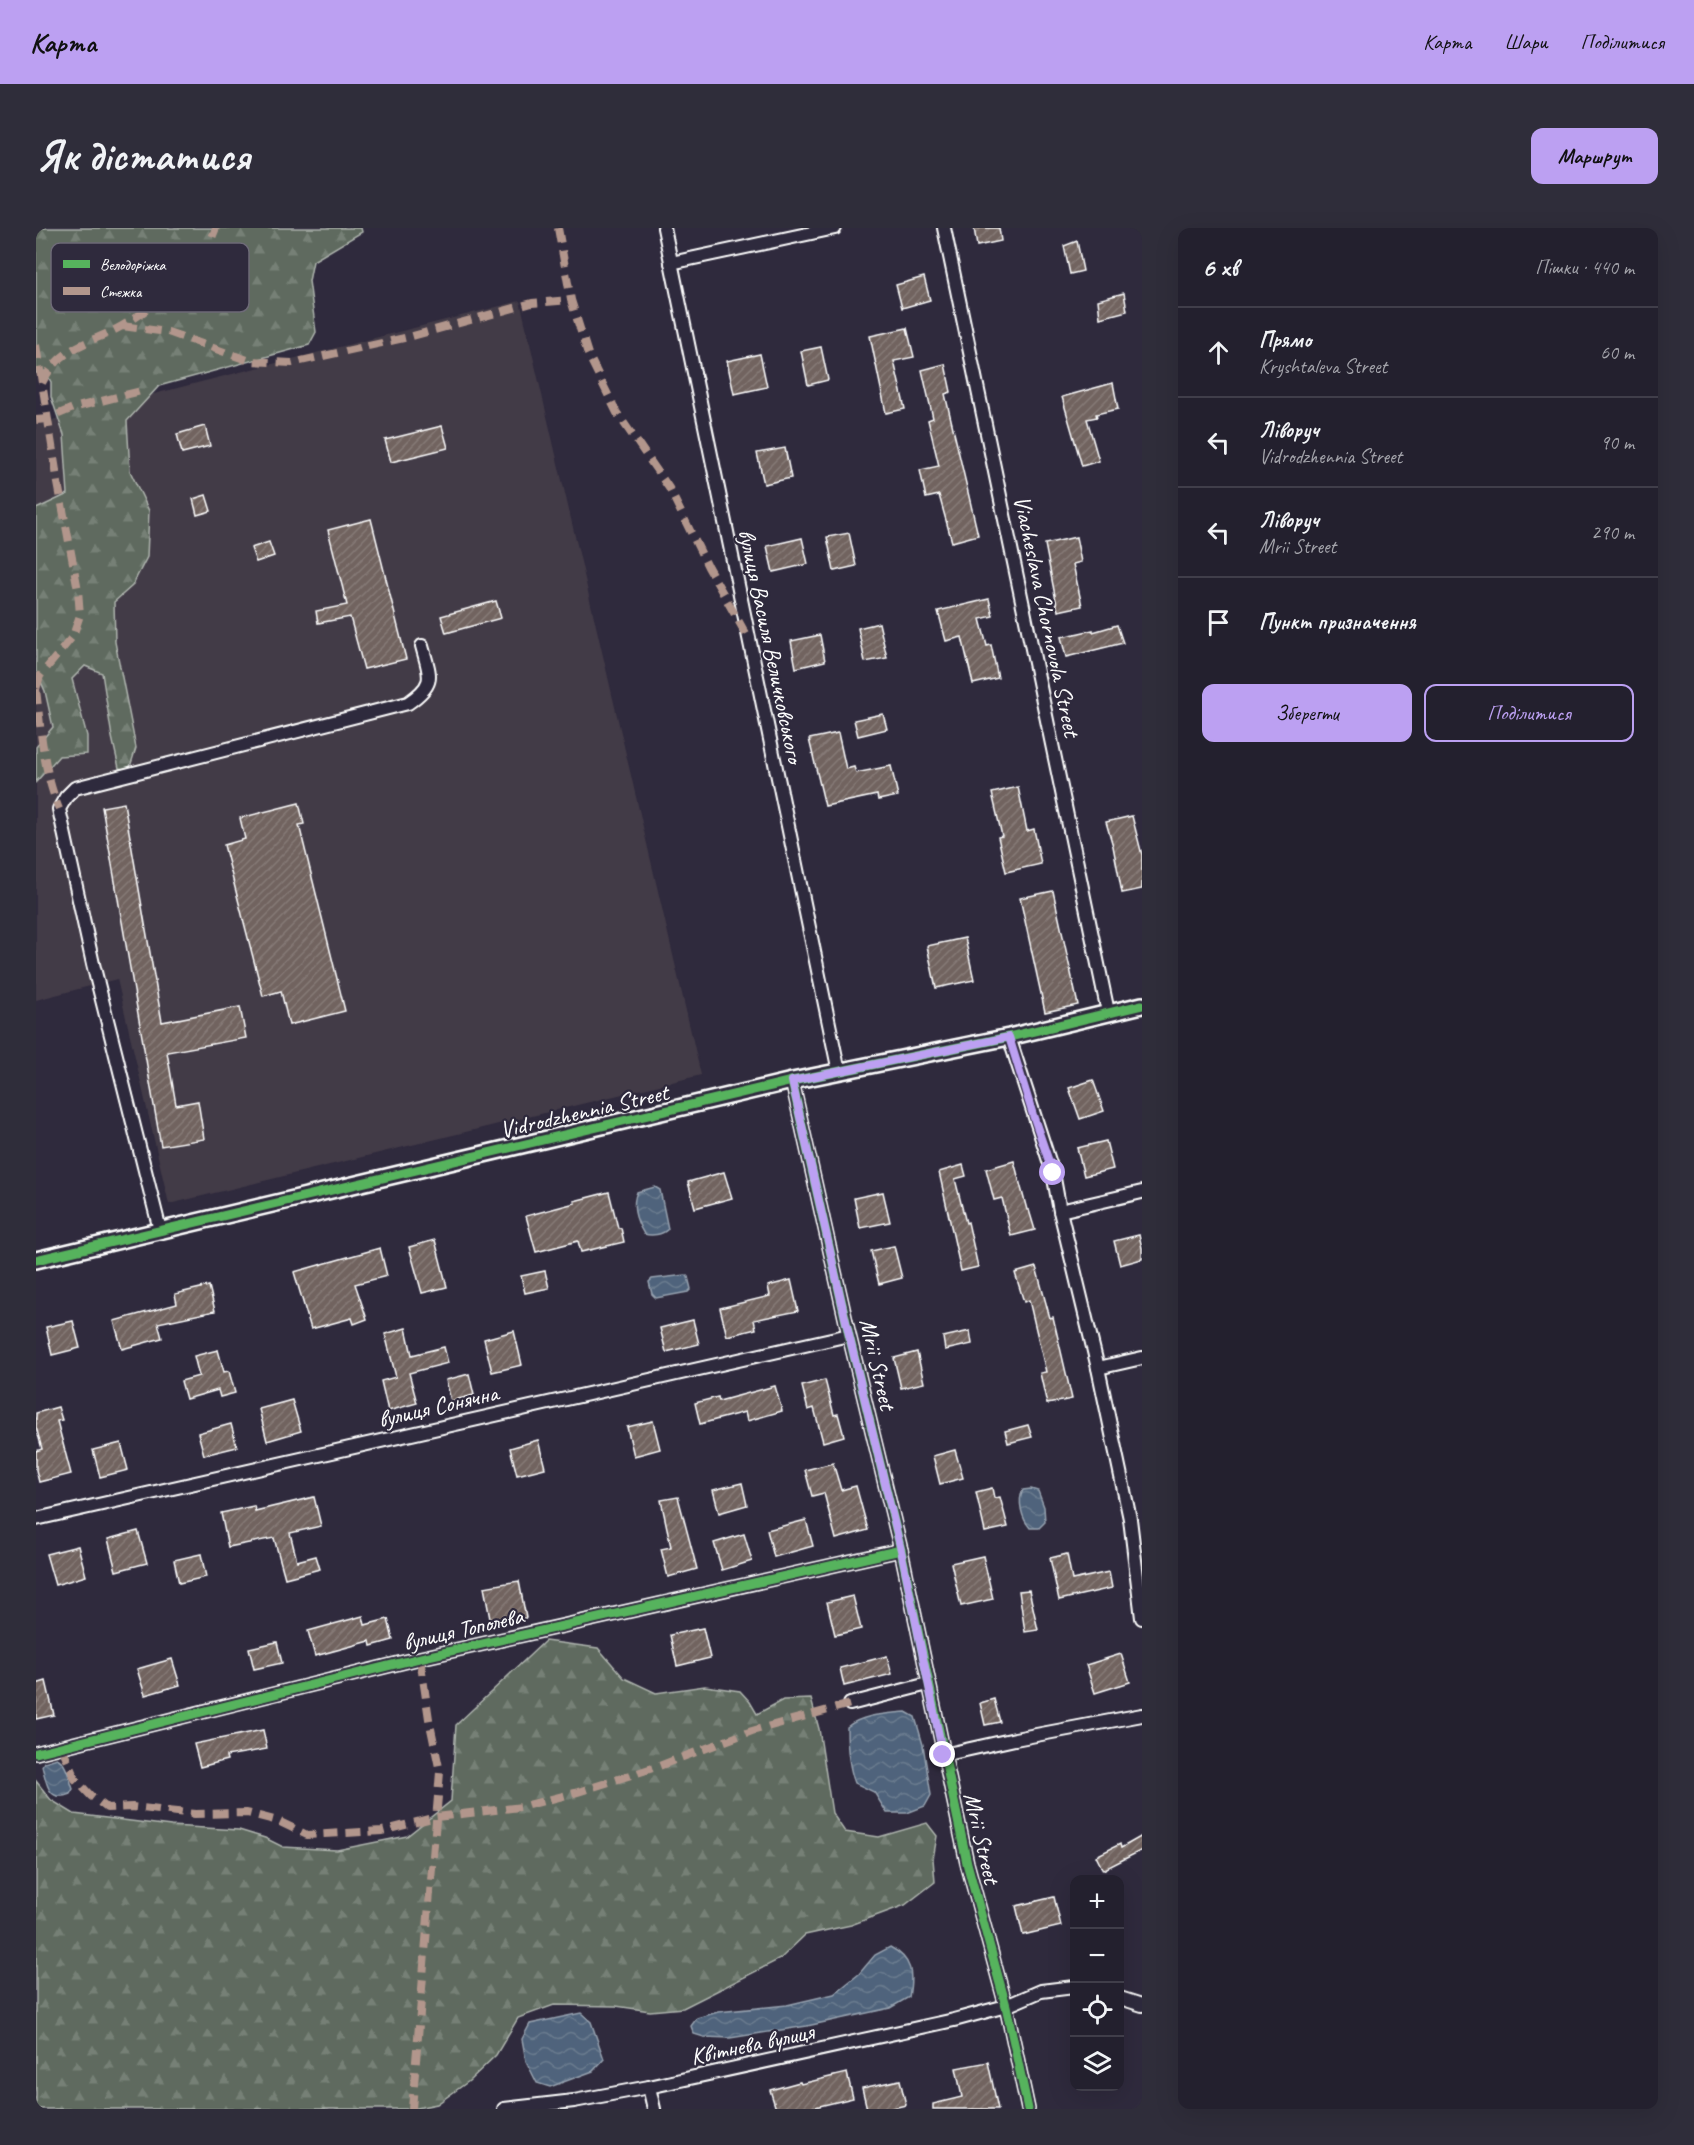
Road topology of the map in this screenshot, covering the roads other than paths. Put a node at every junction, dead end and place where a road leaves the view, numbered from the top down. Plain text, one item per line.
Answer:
1 (664, 228) edge
2 (835, 228) edge
3 (944, 228) edge
4 (671, 263) junction
5 (422, 646) dead end
6 (1142, 1005) edge
7 (1108, 1012) junction
8 (1009, 1037) junction
9 (839, 1072) junction
10 (792, 1081) junction
11 (1142, 1192) edge
12 (1060, 1211) junction
13 (160, 1230) junction
14 (36, 1260) edge
15 (849, 1335) junction
16 (1142, 1358) edge
17 (1098, 1368) junction
18 (1136, 1518) edge
19 (36, 1519) edge
20 (901, 1550) junction
21 (1142, 1618) edge
22 (928, 1684) junction
23 (850, 1704) dead end
24 (1142, 1715) edge
25 (36, 1753) edge
26 (943, 1755) junction
27 (1070, 1987) edge
28 (1124, 2000) edge
29 (1142, 2005) edge
30 (1006, 2006) junction
31 (649, 2087) junction
32 (504, 2109) edge
33 (654, 2109) edge
34 (1028, 2109) edge

1 - 4 street, вулиця Василя Величковського
2 - 4 street
3 - 7 street, Viacheslava Chornovola Street
4 - 9 street, вулиця Василя Величковського
5 - 13 street
6 - 7 street, Vidrodzhennia Street
7 - 8 street, Vidrodzhennia Street
8 - 9 street, Vidrodzhennia Street
8 - 12 street
9 - 10 street, Vidrodzhennia Street
10 - 13 street, Vidrodzhennia Street
10 - 15 street, Mrii Street
11 - 12 street
12 - 17 street
13 - 14 street, Vidrodzhennia Street
15 - 19 street, вулиця Сонячна
15 - 20 street, Mrii Street
16 - 17 street
17 - 18 street
18 - 21 street
20 - 22 street, Mrii Street
20 - 25 street, вулиця Тополева
22 - 23 street
22 - 26 street, Mrii Street
24 - 26 street
26 - 30 street, Mrii Street
27 - 30 street, Квітнева вулиця
28 - 29 street
30 - 31 street, Квітнева вулиця
30 - 34 street, Mrii Street
31 - 32 street, Квітнева вулиця
31 - 33 street

